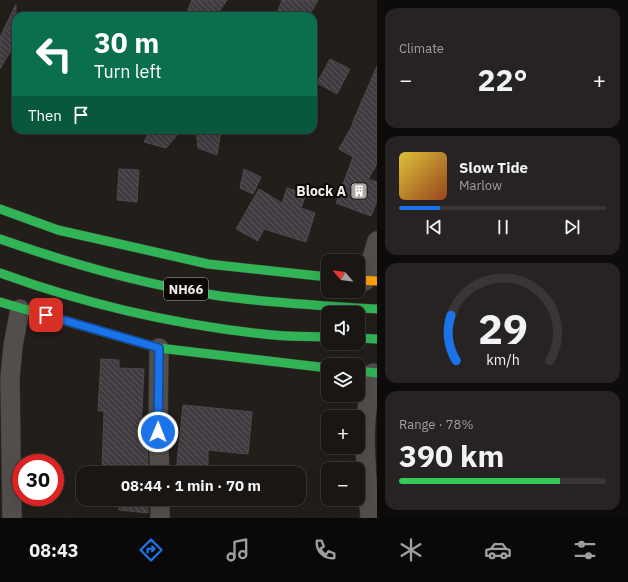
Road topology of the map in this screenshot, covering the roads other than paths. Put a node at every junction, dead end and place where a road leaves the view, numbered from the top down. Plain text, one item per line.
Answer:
1 (0, 209) edge
2 (0, 239) edge
3 (377, 240) edge
4 (0, 273) edge
5 (321, 276) edge
6 (367, 281) edge
7 (0, 302) edge
8 (20, 309) junction
9 (377, 309) edge
10 (321, 337) edge
11 (365, 338) edge
12 (377, 339) edge
13 (159, 348) junction
14 (321, 367) edge
15 (369, 372) edge
16 (160, 466) edge
17 (160, 506) edge
18 (12, 518) edge
19 (160, 518) edge
20 (370, 518) edge

1 - 5 main road
2 - 9 main road, NH66
3 - 6 street
4 - 10 main road, NH66
7 - 8 main road
8 - 13 main road
8 - 18 street
11 - 12 main road
13 - 14 main road
13 - 16 street
15 - 20 street
17 - 19 street

